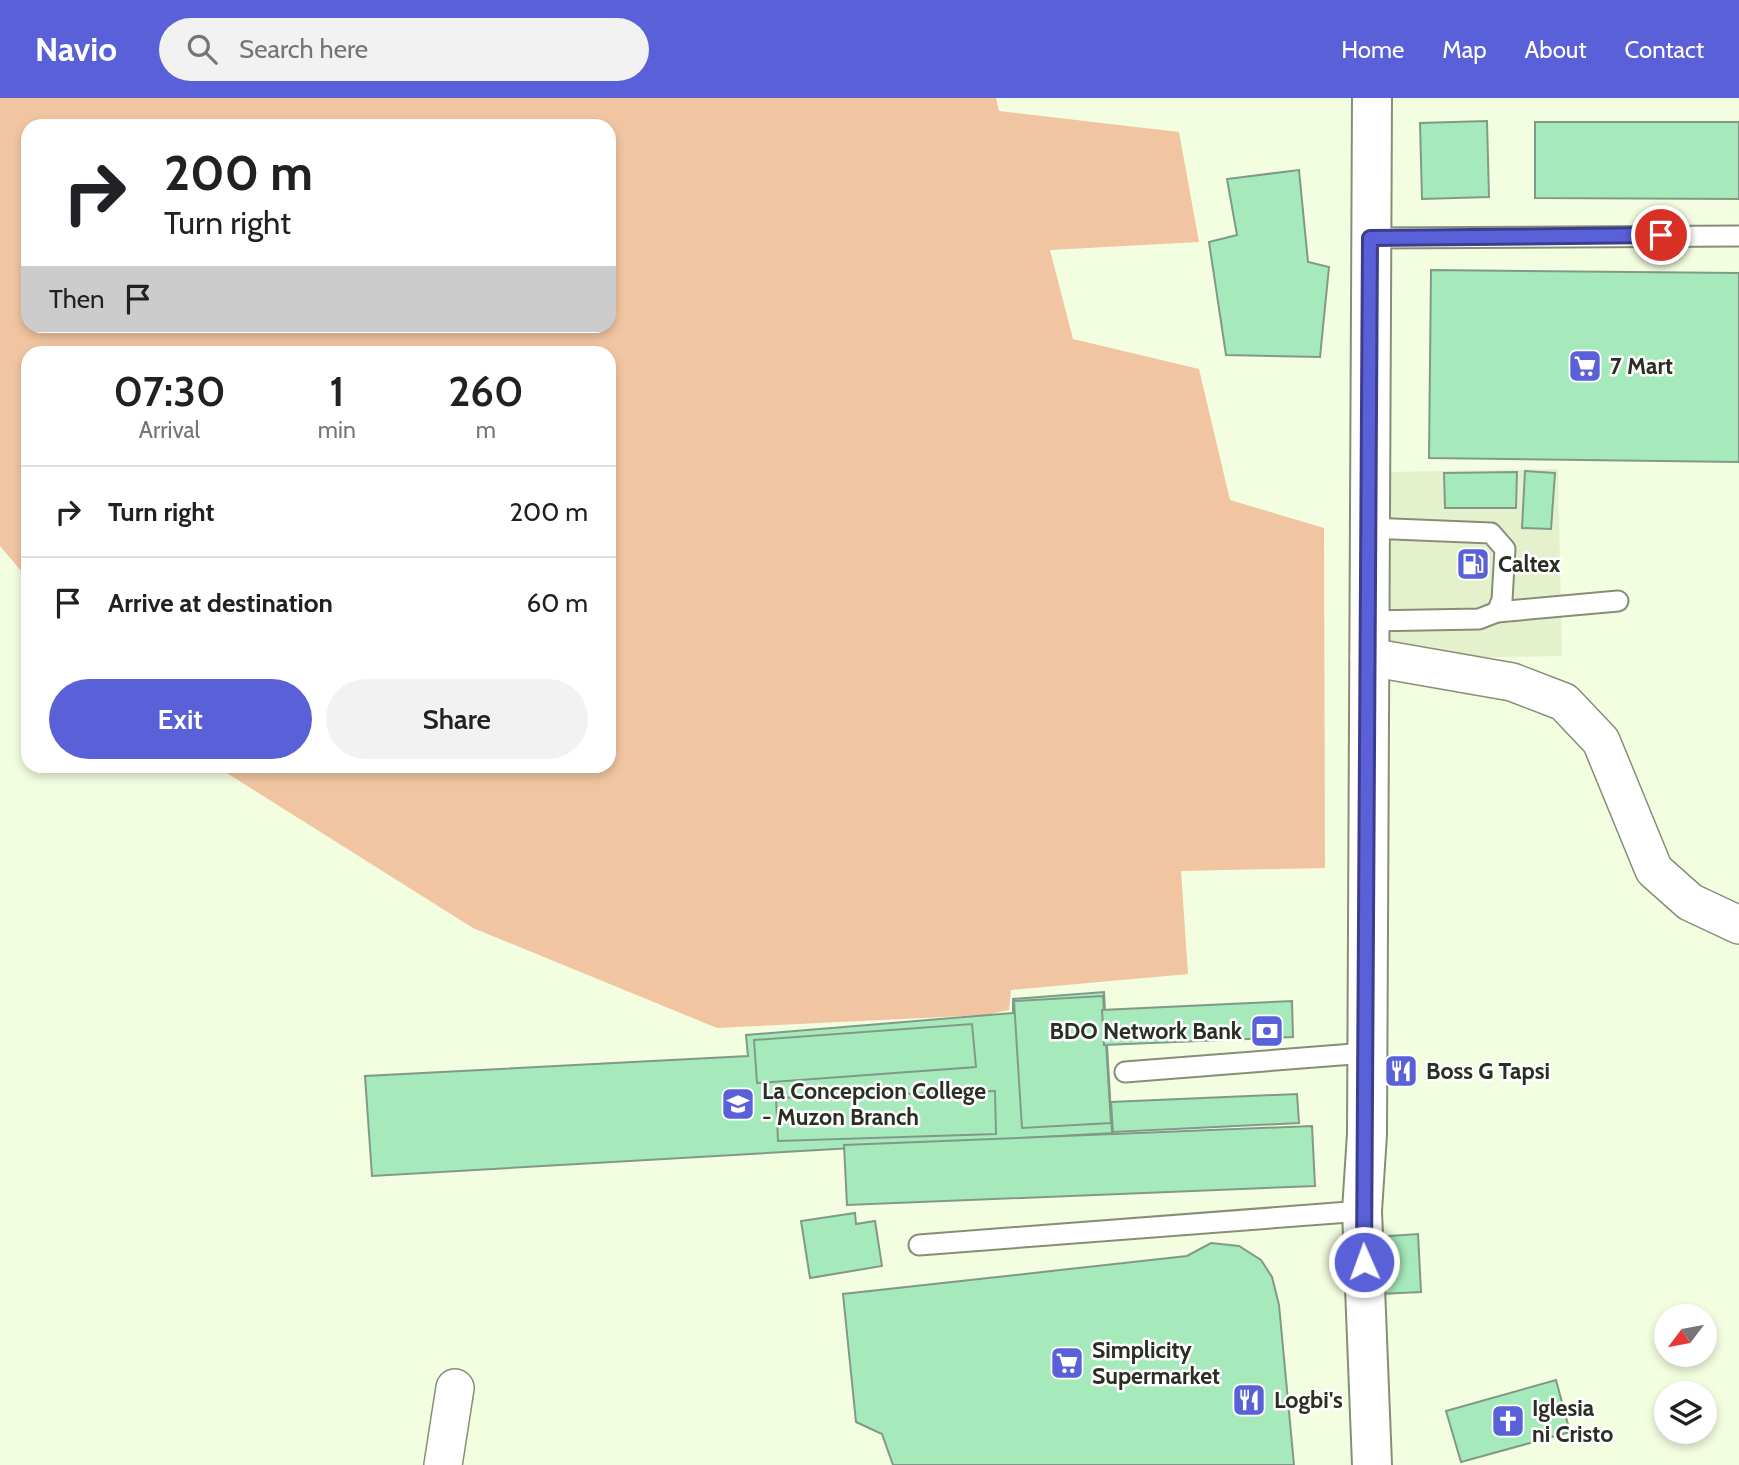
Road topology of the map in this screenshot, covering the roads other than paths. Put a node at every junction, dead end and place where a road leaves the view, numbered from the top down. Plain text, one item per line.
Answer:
1 (1371, 98) edge
2 (1739, 236) edge
3 (1370, 238) junction
4 (1369, 528) junction
5 (1618, 601) dead end
6 (1497, 612) junction
7 (1369, 639) junction
8 (1739, 925) edge
9 (1366, 1053) junction
10 (1125, 1072) dead end
11 (1362, 1211) junction
12 (919, 1245) dead end
13 (455, 1388) dead end
14 (443, 1465) edge
15 (1372, 1465) edge

1 - 3 main road
2 - 3 lane
3 - 4 main road
4 - 6 lane
4 - 7 main road
5 - 6 lane
6 - 7 lane
7 - 8 street
7 - 9 main road
9 - 10 lane
9 - 11 main road
11 - 12 lane
11 - 15 main road
13 - 14 street

